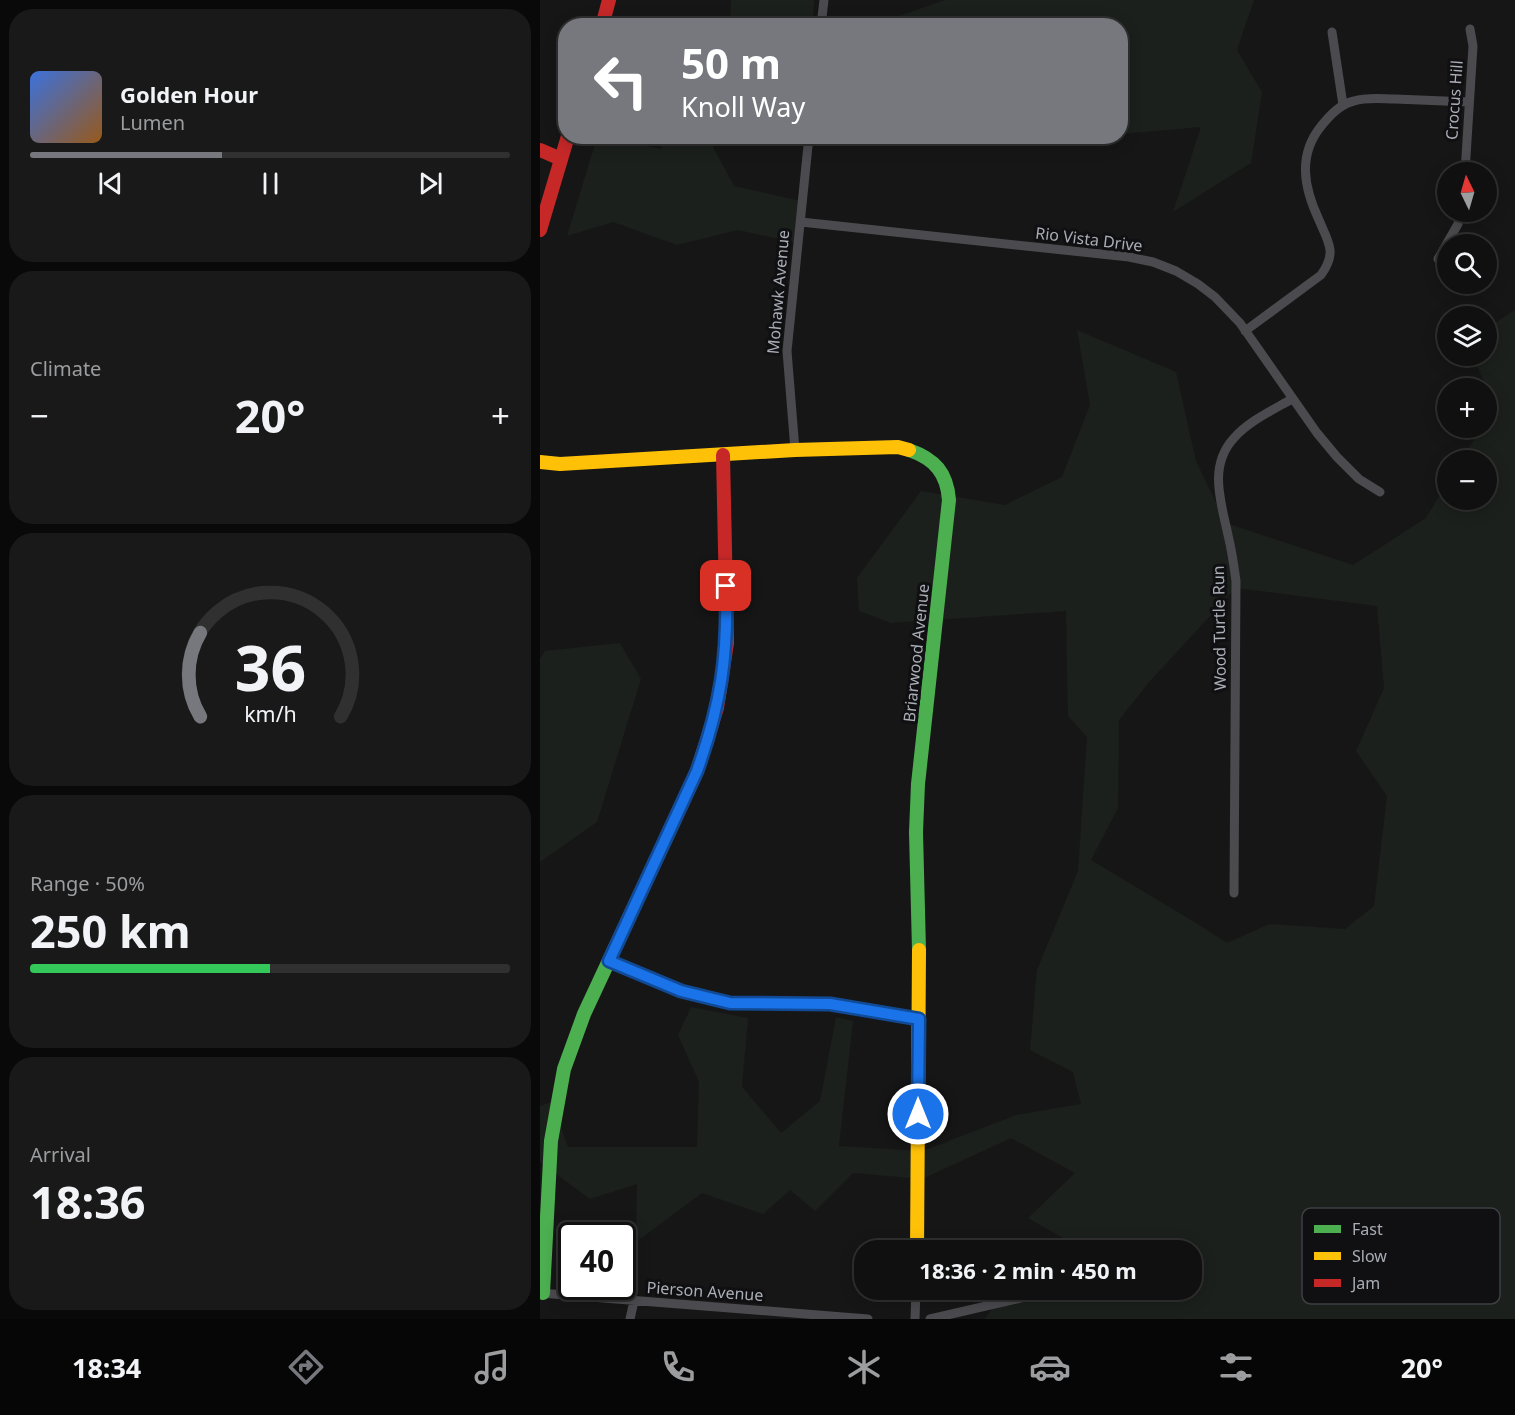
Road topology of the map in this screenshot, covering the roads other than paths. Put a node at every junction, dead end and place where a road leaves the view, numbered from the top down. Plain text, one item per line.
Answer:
1 (609, 0) edge
2 (824, 0) edge
3 (604, 18) edge
4 (821, 18) edge
5 (1470, 29) dead end
6 (1332, 32) dead end
7 (1469, 102) junction
8 (1343, 105) junction
9 (566, 144) edge
10 (809, 144) edge
11 (540, 150) edge
12 (561, 159) junction
13 (1466, 162) edge
14 (801, 222) junction
15 (540, 230) edge
16 (1245, 331) junction
17 (1292, 399) junction
18 (795, 450) junction
19 (723, 455) junction
20 (540, 462) edge
21 (1380, 492) dead end
22 (1234, 892) dead end
23 (609, 961) junction
24 (919, 1019) junction
25 (917, 1240) edge
26 (542, 1293) edge
27 (916, 1300) edge
28 (1012, 1300) edge
29 (634, 1301) junction
30 (630, 1319) edge
31 (868, 1319) edge
32 (915, 1319) edge
33 (930, 1319) edge

1 - 3 street
2 - 4 street
5 - 7 street, Crocus Hill
6 - 8 street
7 - 8 street
7 - 13 street, Crocus Hill
8 - 16 street
9 - 12 street
10 - 14 street, Mohawk Avenue
11 - 12 street
12 - 15 street
14 - 16 street, Rio Vista Drive
14 - 18 street, Mohawk Avenue
16 - 17 street, Rio Vista Drive
17 - 21 street, Rio Vista Drive
17 - 22 street, Wood Turtle Run
18 - 19 street, Briarwood Avenue
18 - 24 street, Briarwood Avenue
19 - 20 street, Briarwood Avenue
19 - 23 street
23 - 24 street
23 - 26 street
24 - 25 street, Briarwood Avenue
26 - 29 street, Pierson Avenue
27 - 32 street
28 - 33 street
29 - 30 street
29 - 31 street, Pierson Avenue

